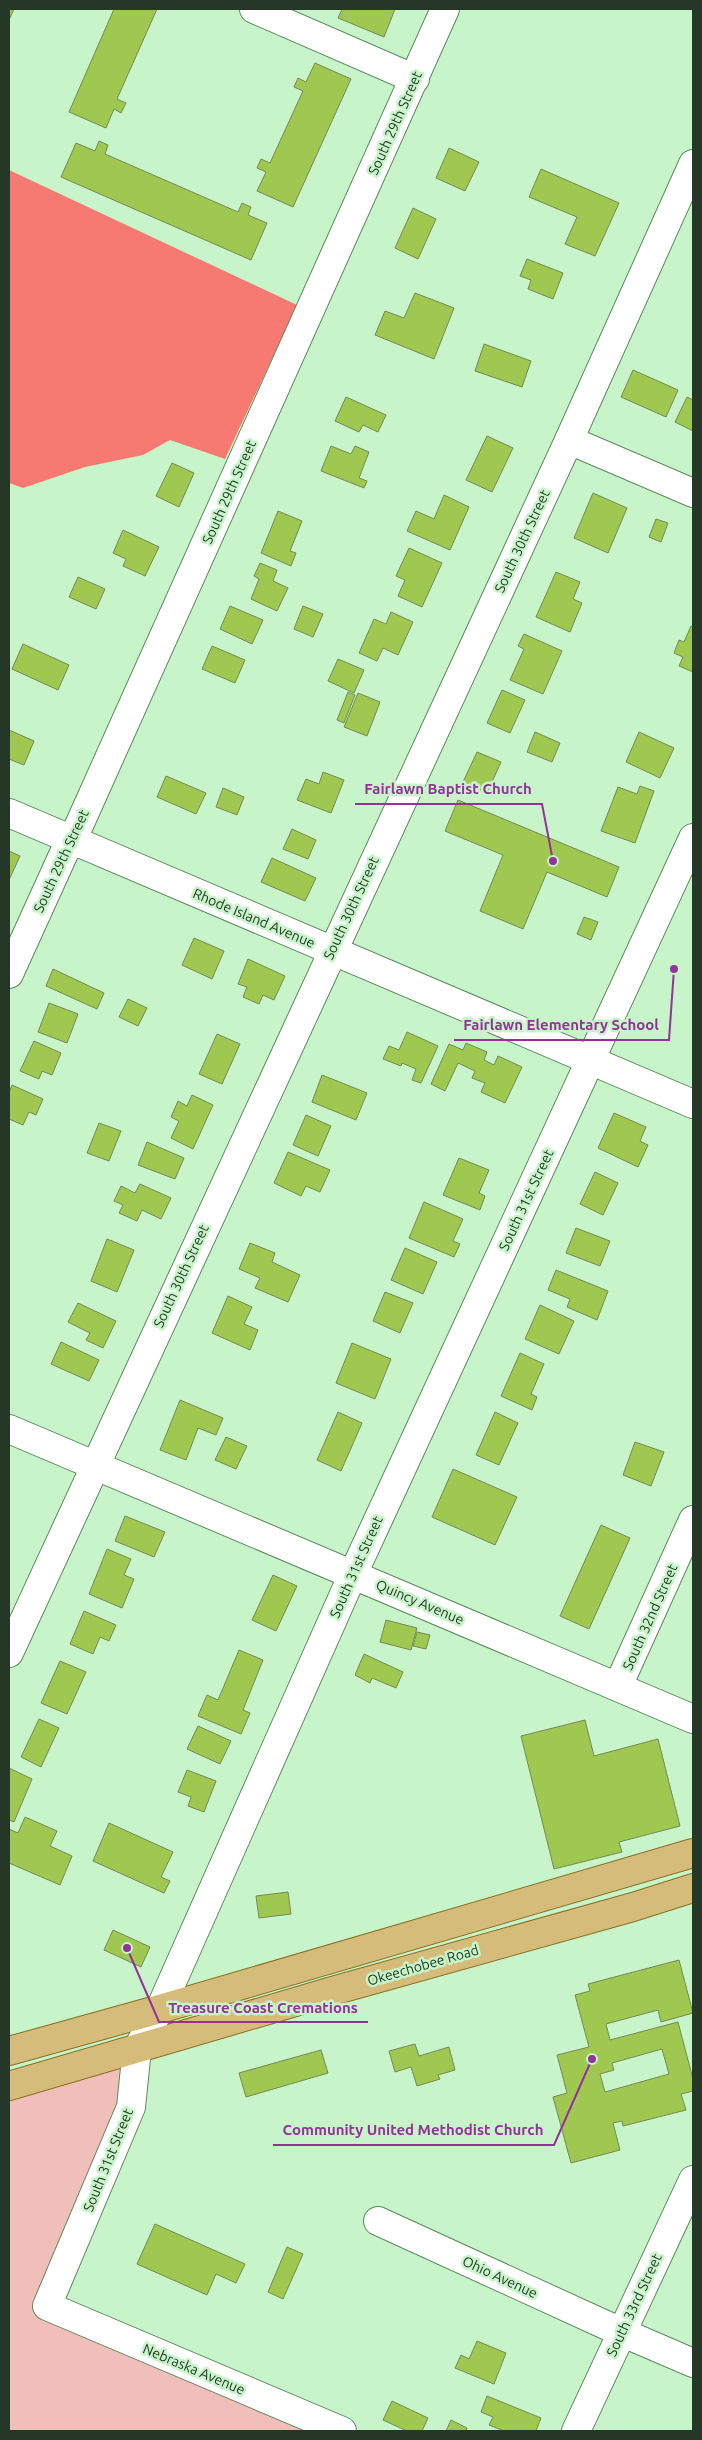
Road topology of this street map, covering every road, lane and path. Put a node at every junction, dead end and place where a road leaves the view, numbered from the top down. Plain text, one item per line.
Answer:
1 (254, 9) edge
2 (445, 9) edge
3 (415, 79) junction
4 (693, 164) edge
5 (569, 440) junction
6 (693, 493) edge
7 (9, 814) edge
8 (693, 838) edge
9 (72, 840) junction
10 (332, 950) junction
11 (9, 974) edge
12 (590, 1062) junction
13 (693, 1104) edge
14 (9, 1429) edge
15 (94, 1466) junction
16 (693, 1520) edge
17 (353, 1574) junction
18 (9, 1653) edge
19 (618, 1686) junction
20 (693, 1719) edge
21 (693, 1852) edge
22 (693, 1888) edge
23 (160, 2009) junction
24 (137, 2049) junction
25 (9, 2050) edge
26 (9, 2086) edge
27 (693, 2180) edge
28 (378, 2221) dead end
29 (47, 2306) joint
30 (621, 2332) junction
31 (693, 2363) edge
32 (342, 2431) edge
33 (576, 2431) edge

1 - 3 street
2 - 3 street, South 29th Street
3 - 9 street, South 29th Street
4 - 5 street, South 30th Street
5 - 6 street
5 - 10 street, South 30th Street
7 - 9 street, Rhode Island Avenue
8 - 12 street, South 31st Street
9 - 10 street, Rhode Island Avenue
9 - 11 street, South 29th Street
10 - 12 street, Rhode Island Avenue
10 - 15 street, South 30th Street
12 - 13 street, Rhode Island Avenue
12 - 17 street, South 31st Street
14 - 15 street, Quincy Avenue
15 - 17 street, Quincy Avenue
15 - 18 street, South 30th Street
16 - 19 street, South 32nd Street
17 - 19 street, Quincy Avenue
17 - 23 street, South 31st Street
19 - 20 street, Quincy Avenue
21 - 23 main road
22 - 24 main road, Okeechobee Road
23 - 24 street, South 31st Street
23 - 25 main road
24 - 26 main road, Okeechobee Road
24 - 29 street, South 31st Street
27 - 30 street, South 33rd Street
28 - 30 street, Ohio Avenue
29 - 32 street, Nebraska Avenue
30 - 31 street, Ohio Avenue
30 - 33 street, South 33rd Street

